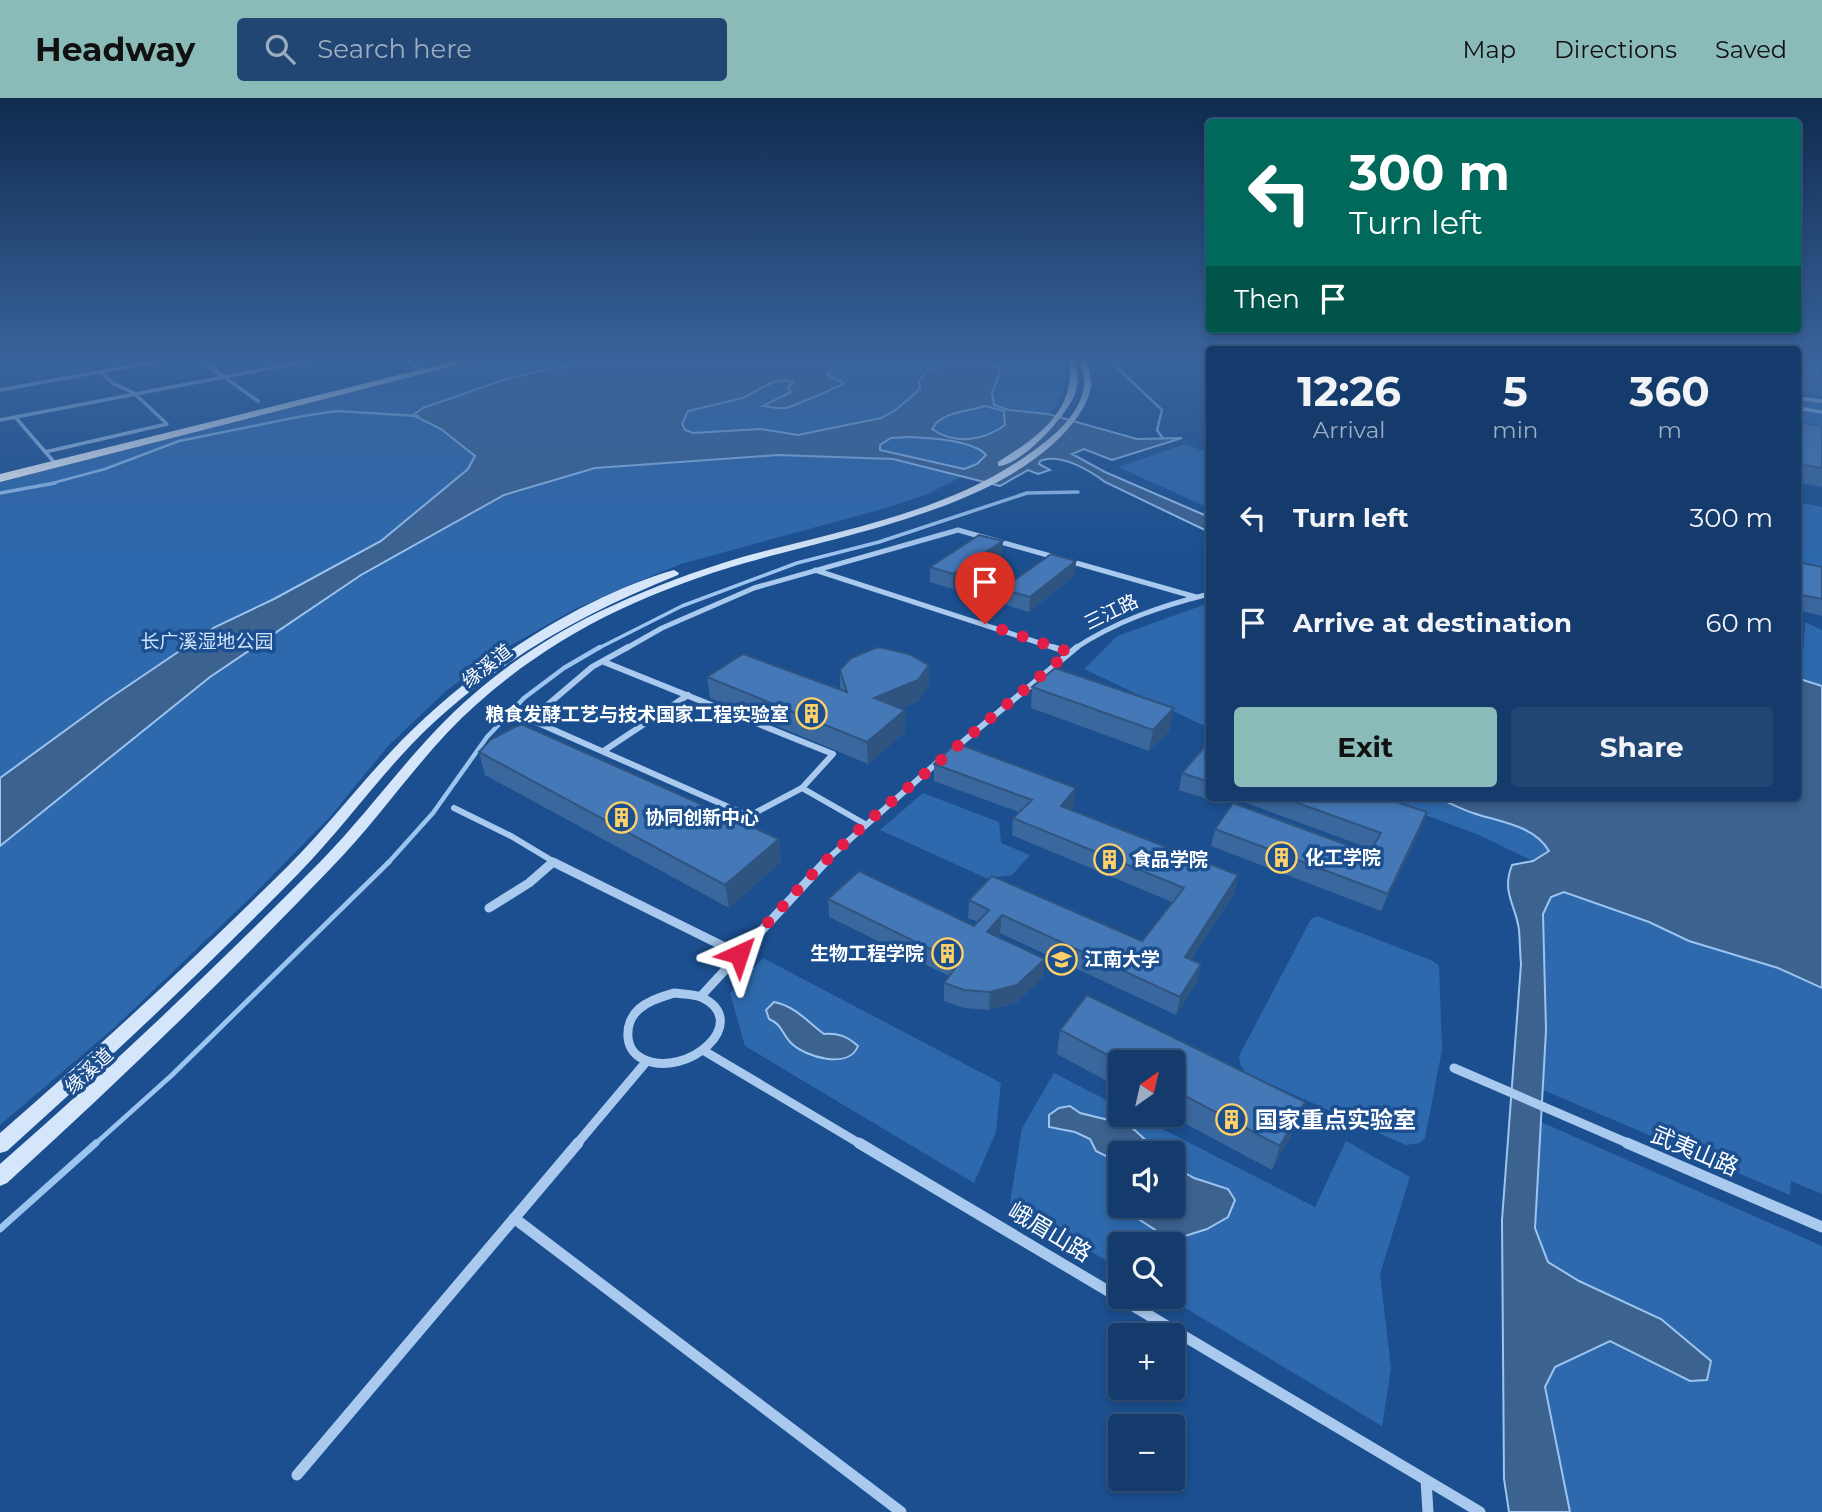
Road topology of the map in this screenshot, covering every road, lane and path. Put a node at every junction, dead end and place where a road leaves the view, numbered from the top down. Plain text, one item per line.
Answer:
1 (21, 424) edge
2 (167, 424) edge
3 (208, 424) edge
4 (214, 424) edge
5 (1053, 424) edge
6 (1071, 424) edge
7 (45, 452) junction
8 (54, 462) junction
9 (0, 477) edge
10 (977, 482) junction
11 (815, 570) junction
12 (1206, 595) edge
13 (1196, 597) junction
14 (1069, 652) junction
15 (604, 662) junction
16 (688, 695) junction
17 (529, 719) junction
18 (509, 738) edge
19 (605, 750) junction
20 (802, 788) junction
21 (454, 808) dead end
22 (865, 824) junction
23 (554, 862) junction
24 (489, 908) dead end
25 (739, 954) junction
26 (701, 996) junction
27 (706, 1052) junction
28 (646, 1062) junction
29 (1454, 1068) dead end
30 (0, 1145) edge
31 (0, 1177) edge
32 (514, 1218) junction
33 (1822, 1227) edge
34 (297, 1475) dead end
35 (1426, 1479) junction
36 (901, 1512) edge
37 (1429, 1512) edge
38 (1480, 1512) edge

1 - 7 street
2 - 7 street
3 - 8 highway
4 - 9 highway
5 - 10 main road, 缘溪道
6 - 10 main road, 缘溪道
7 - 8 street
8 - 9 highway
10 - 30 main road, 缘溪道
10 - 31 main road, 缘溪道
11 - 13 street
11 - 14 street
11 - 15 street
12 - 13 street, 三江路
13 - 14 street, 三江路
14 - 22 street, 三江路
15 - 16 street
15 - 17 street
16 - 19 street
16 - 20 street
17 - 18 street
17 - 19 street
19 - 20 street
20 - 22 street
21 - 23 street
22 - 25 street, 三江路
23 - 24 street
23 - 25 street
25 - 26 street, 三江路
26 - 27 street
26 - 28 street
27 - 28 street
27 - 35 street, 峨眉山路
28 - 32 street
29 - 33 street, 武夷山路
32 - 34 street
32 - 36 street
35 - 37 street
35 - 38 street, 峨眉山路

